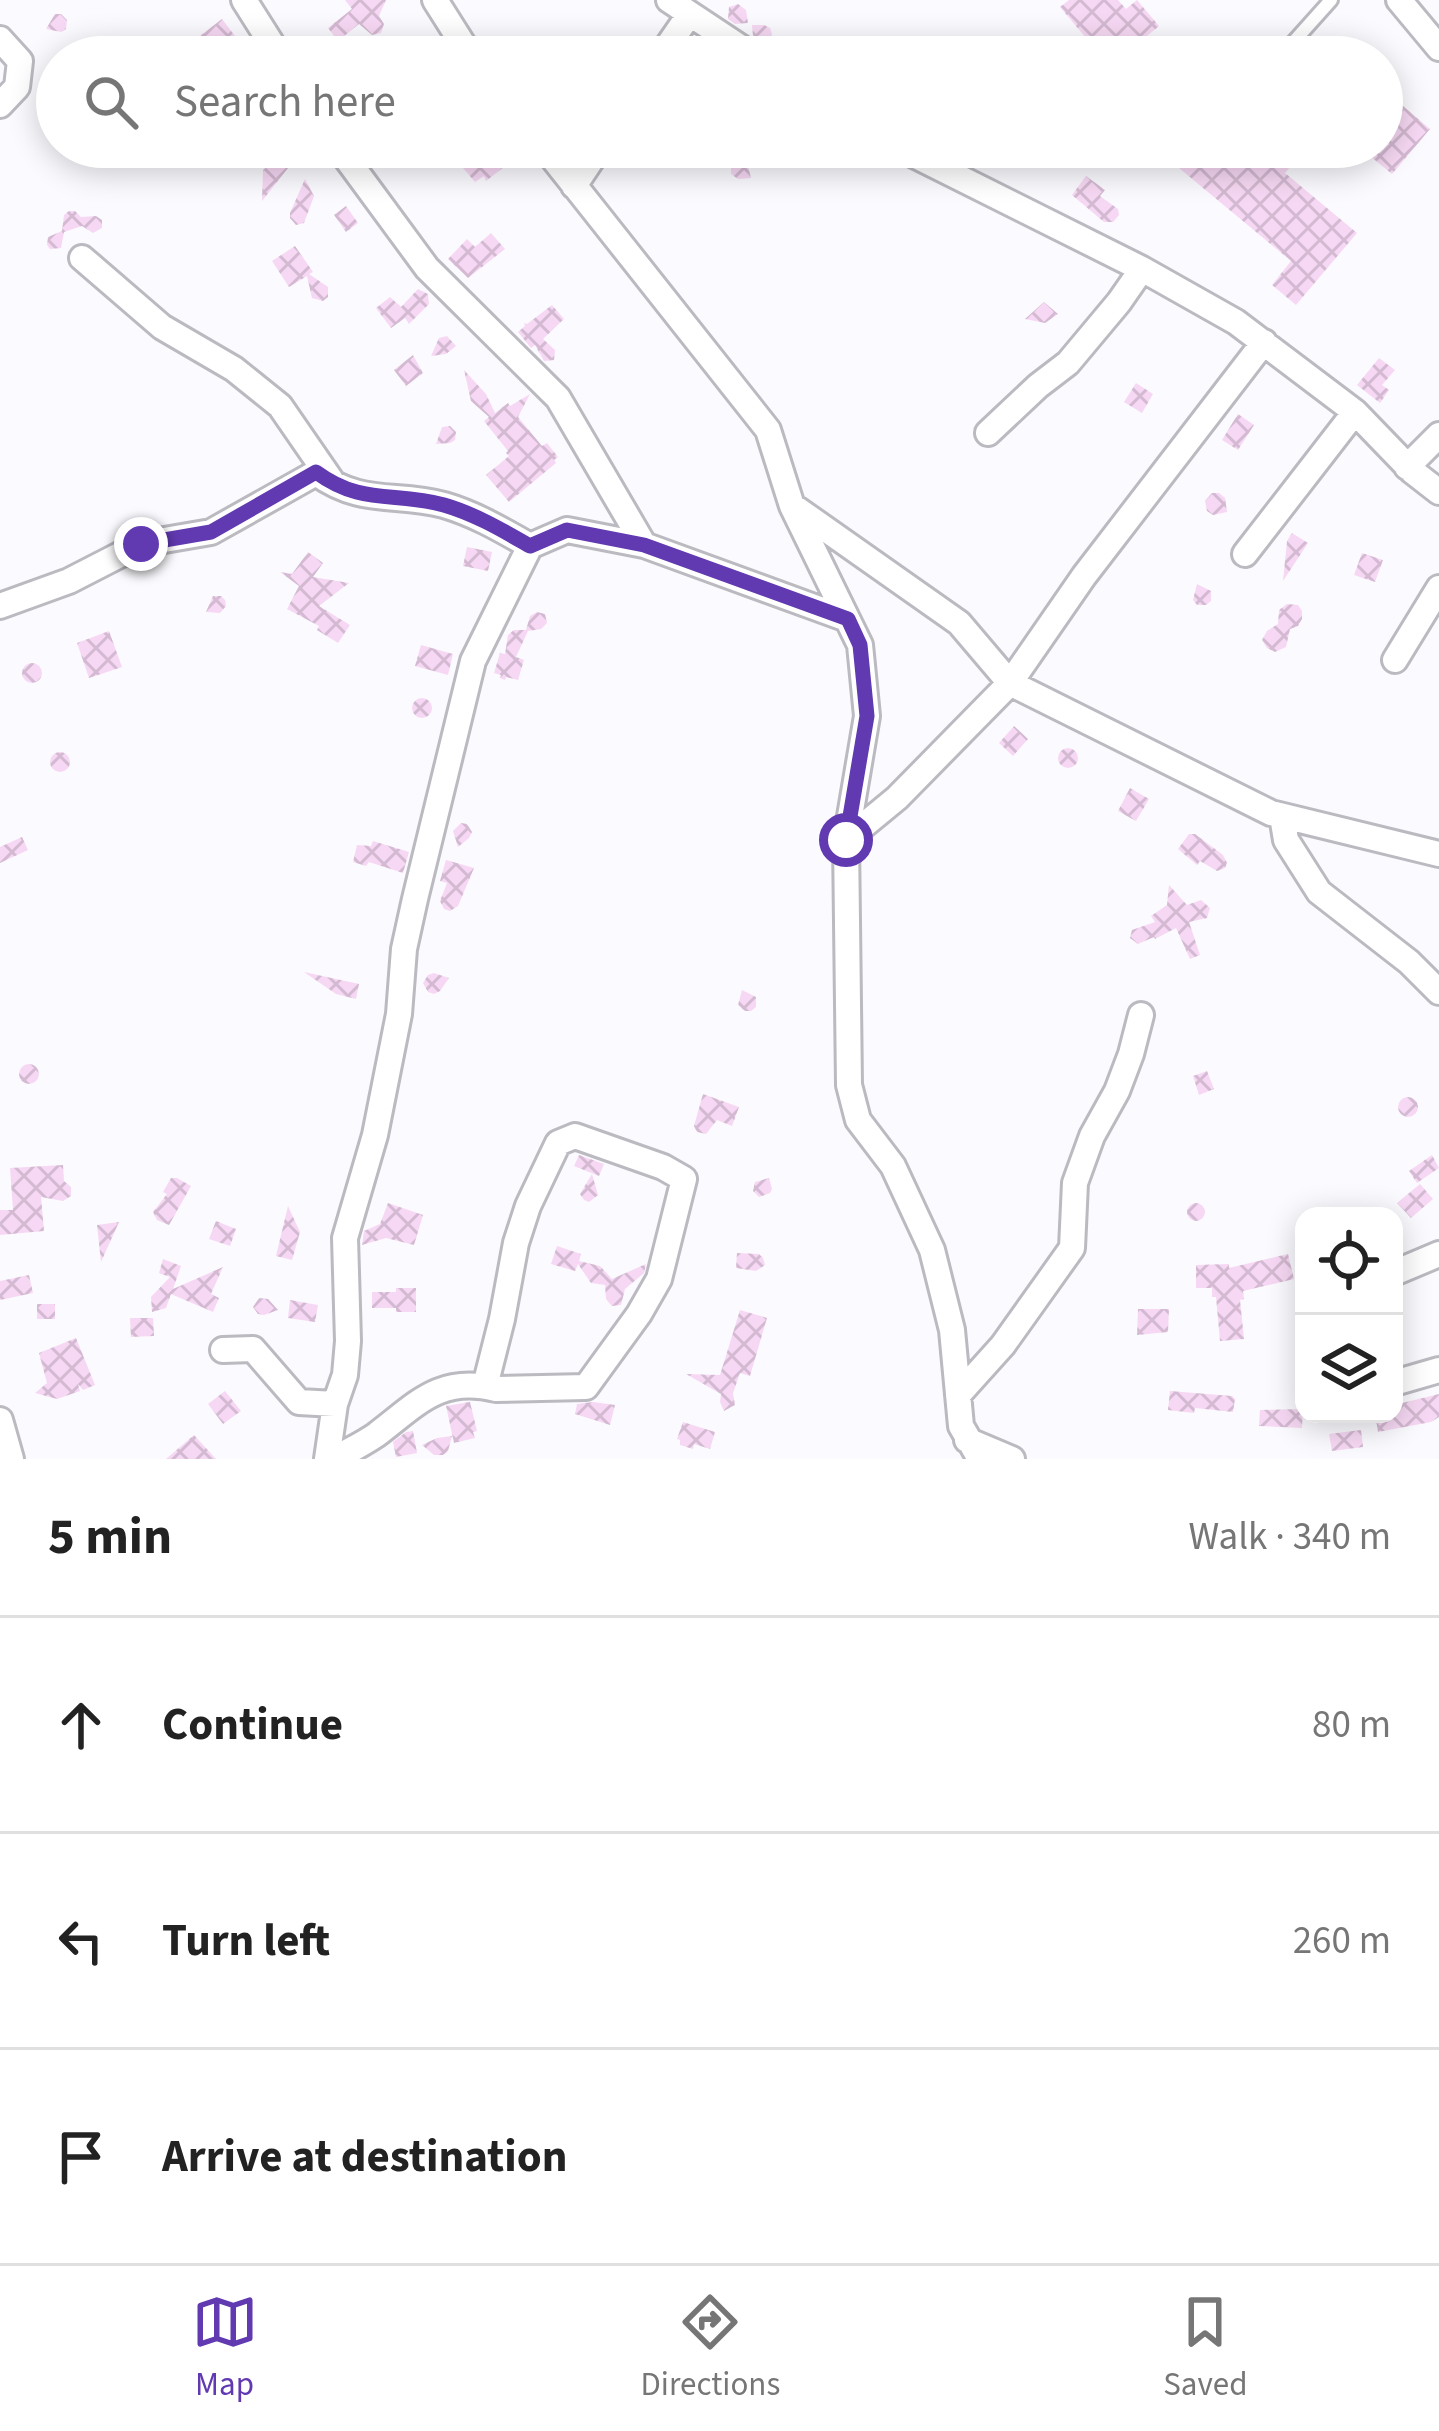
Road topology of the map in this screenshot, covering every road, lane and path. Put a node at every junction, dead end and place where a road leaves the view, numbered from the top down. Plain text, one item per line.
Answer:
1 (244, 0) edge
2 (435, 0) edge
3 (1331, 0) edge
4 (1399, 0) edge
5 (679, 7) edge
6 (267, 36) edge
7 (458, 36) edge
8 (668, 36) edge
9 (723, 36) edge
10 (1299, 36) edge
11 (0, 39) edge
12 (1437, 39) edge
13 (0, 104) edge
14 (353, 168) edge
15 (560, 168) edge
16 (586, 168) edge
17 (940, 168) edge
18 (574, 186) junction
19 (82, 258) dead end
20 (1142, 268) junction
21 (1264, 342) junction
22 (1354, 412) junction
23 (988, 433) dead end
24 (1439, 435) edge
25 (1407, 467) junction
26 (336, 487) junction
27 (1439, 492) edge
28 (792, 506) junction
29 (644, 545) junction
30 (530, 546) junction
31 (1245, 554) dead end
32 (1439, 588) edge
33 (0, 607) edge
34 (848, 619) junction
35 (1395, 660) dead end
36 (1010, 683) junction
37 (1282, 816) junction
38 (846, 840) junction
39 (1439, 854) edge
40 (1439, 992) edge
41 (1142, 1015) dead end
42 (1439, 1254) edge
43 (1403, 1270) edge
44 (223, 1350) dead end
45 (1439, 1370) edge
46 (1403, 1380) edge
47 (485, 1386) junction
48 (958, 1395) junction
49 (335, 1404) junction
50 (0, 1420) edge
51 (974, 1450) edge
52 (11, 1459) edge
53 (331, 1459) edge
54 (1012, 1459) edge

1 - 6 street
2 - 7 street
3 - 10 lane
4 - 12 street
5 - 8 street
5 - 9 street
11 - 13 street
14 - 29 street
15 - 18 street
16 - 18 street
17 - 20 street
18 - 28 street
19 - 26 street
20 - 21 street
20 - 23 street
21 - 22 street
21 - 36 street
22 - 25 street
22 - 31 street
24 - 25 street
25 - 27 street
26 - 30 street
26 - 33 street
28 - 34 street
28 - 36 street
29 - 30 street
29 - 34 street
30 - 49 street
32 - 35 street
34 - 38 street
36 - 37 street
36 - 38 street
37 - 39 street
37 - 40 street
38 - 48 street
41 - 48 street
42 - 43 street
44 - 49 street
45 - 46 street
47 - 47 street
47 - 53 street
48 - 51 street
49 - 53 street
50 - 52 street
51 - 54 street

